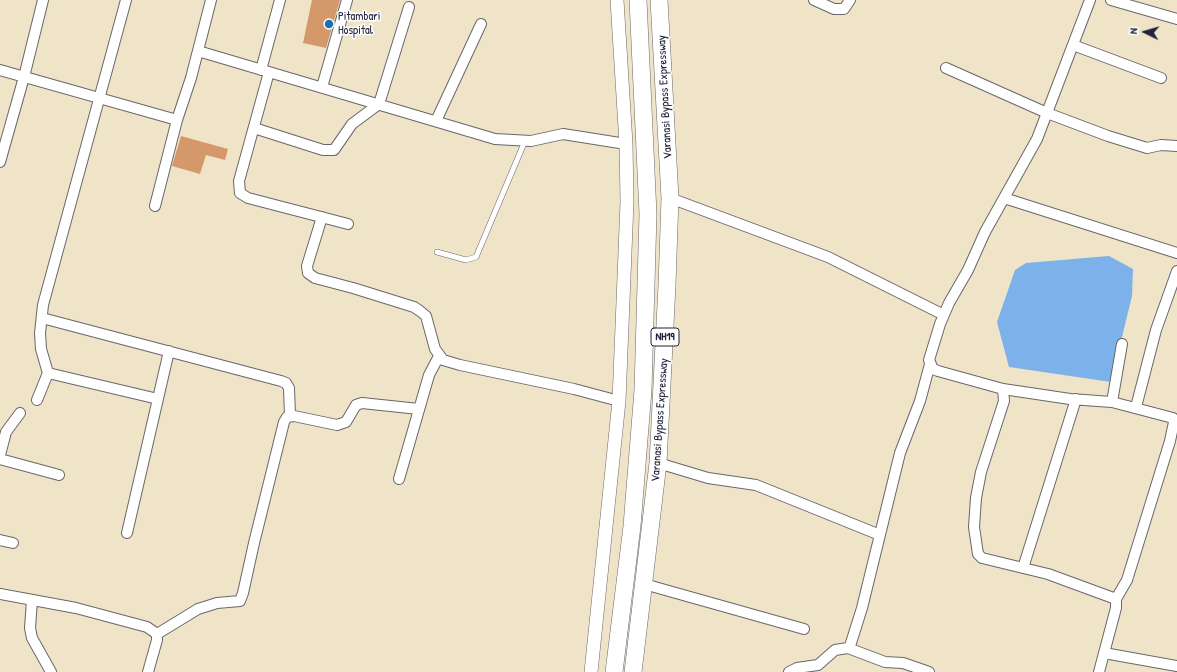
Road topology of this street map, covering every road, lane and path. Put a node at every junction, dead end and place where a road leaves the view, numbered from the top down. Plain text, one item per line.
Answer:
1 (43, 0) edge
2 (126, 0) edge
3 (211, 0) edge
4 (280, 0) edge
5 (347, 0) edge
6 (617, 0) edge
7 (638, 0) edge
8 (659, 0) edge
9 (814, 0) edge
10 (850, 0) edge
11 (1090, 0) edge
12 (1111, 0) edge
13 (409, 7) dead end
14 (1177, 19) edge
15 (481, 24) dead end
16 (1073, 45) junction
17 (198, 51) junction
18 (946, 68) dead end
19 (0, 70) edge
20 (265, 71) junction
21 (24, 77) junction
22 (1161, 78) dead end
23 (322, 87) junction
24 (99, 99) junction
25 (379, 104) junction
26 (1047, 113) junction
27 (177, 120) junction
28 (436, 121) junction
29 (254, 128) junction
30 (525, 140) junction
31 (626, 144) junction
32 (1177, 146) edge
33 (0, 162) edge
34 (670, 198) junction
35 (1004, 198) junction
36 (155, 206) dead end
37 (322, 217) junction
38 (348, 224) dead end
39 (437, 252) dead end
40 (1177, 253) edge
41 (1177, 271) edge
42 (944, 315) junction
43 (42, 318) junction
44 (1122, 344) dead end
45 (169, 351) junction
46 (439, 356) junction
47 (930, 364) junction
48 (48, 373) junction
49 (1003, 389) junction
50 (158, 399) junction
51 (1076, 399) junction
52 (37, 400) dead end
53 (619, 401) junction
54 (1112, 402) junction
55 (1136, 407) junction
56 (419, 409) junction
57 (20, 413) dead end
58 (290, 416) junction
59 (0, 455) edge
60 (0, 459) edge
61 (658, 463) junction
62 (59, 475) dead end
63 (399, 480) dead end
64 (126, 533) dead end
65 (880, 535) junction
66 (0, 540) edge
67 (13, 543) dead end
68 (1023, 568) junction
69 (644, 584) junction
70 (0, 594) edge
71 (1116, 599) junction
72 (32, 600) junction
73 (804, 629) dead end
74 (157, 634) junction
75 (848, 648) junction
76 (1104, 653) junction
77 (1177, 666) edge
78 (51, 672) edge
79 (148, 672) edge
80 (591, 672) edge
81 (614, 672) edge
82 (633, 672) edge
83 (788, 672) edge
84 (929, 672) edge
85 (1099, 672) edge

1 - 21 street
2 - 24 street
3 - 17 street
4 - 20 street
5 - 23 street
6 - 31 street
7 - 81 highway, Varanasi Bypass Expressway / NH19
8 - 34 highway, Varanasi Bypass Expressway / NH19
9 - 10 street
11 - 16 street
12 - 14 street
13 - 25 street
15 - 28 street
16 - 22 street
16 - 26 street
17 - 20 street
17 - 27 street
18 - 26 street
19 - 21 street
20 - 23 street
20 - 29 street
21 - 24 street
21 - 33 street
23 - 25 street
24 - 27 street
24 - 43 street
25 - 28 street
25 - 29 street
26 - 32 street
26 - 35 street
27 - 36 street
28 - 30 street
29 - 37 street
30 - 31 street
30 - 39 lane
31 - 53 street
34 - 42 street
34 - 61 highway, Varanasi Bypass Expressway / NH19
35 - 40 street
35 - 42 street
37 - 38 street
37 - 46 street
41 - 55 street
42 - 47 street
43 - 45 street
43 - 48 street
44 - 54 street
45 - 50 street
45 - 58 street
46 - 53 street
46 - 56 street
47 - 49 street
47 - 65 street
48 - 50 street
48 - 52 street
49 - 51 street
49 - 68 street
50 - 64 street
51 - 54 street
51 - 68 street
53 - 80 street
54 - 55 street
55 - 71 street
56 - 58 street
56 - 63 street
57 - 59 street
58 - 74 street
60 - 62 street
61 - 65 street
61 - 69 highway, Varanasi Bypass Expressway / NH19
65 - 75 street
66 - 67 street
68 - 71 street
69 - 73 street
69 - 82 highway, Varanasi Bypass Expressway / NH19
70 - 72 street
71 - 76 street
72 - 74 street
72 - 78 street
74 - 79 street
75 - 83 street
75 - 84 street
76 - 77 street
76 - 85 street

